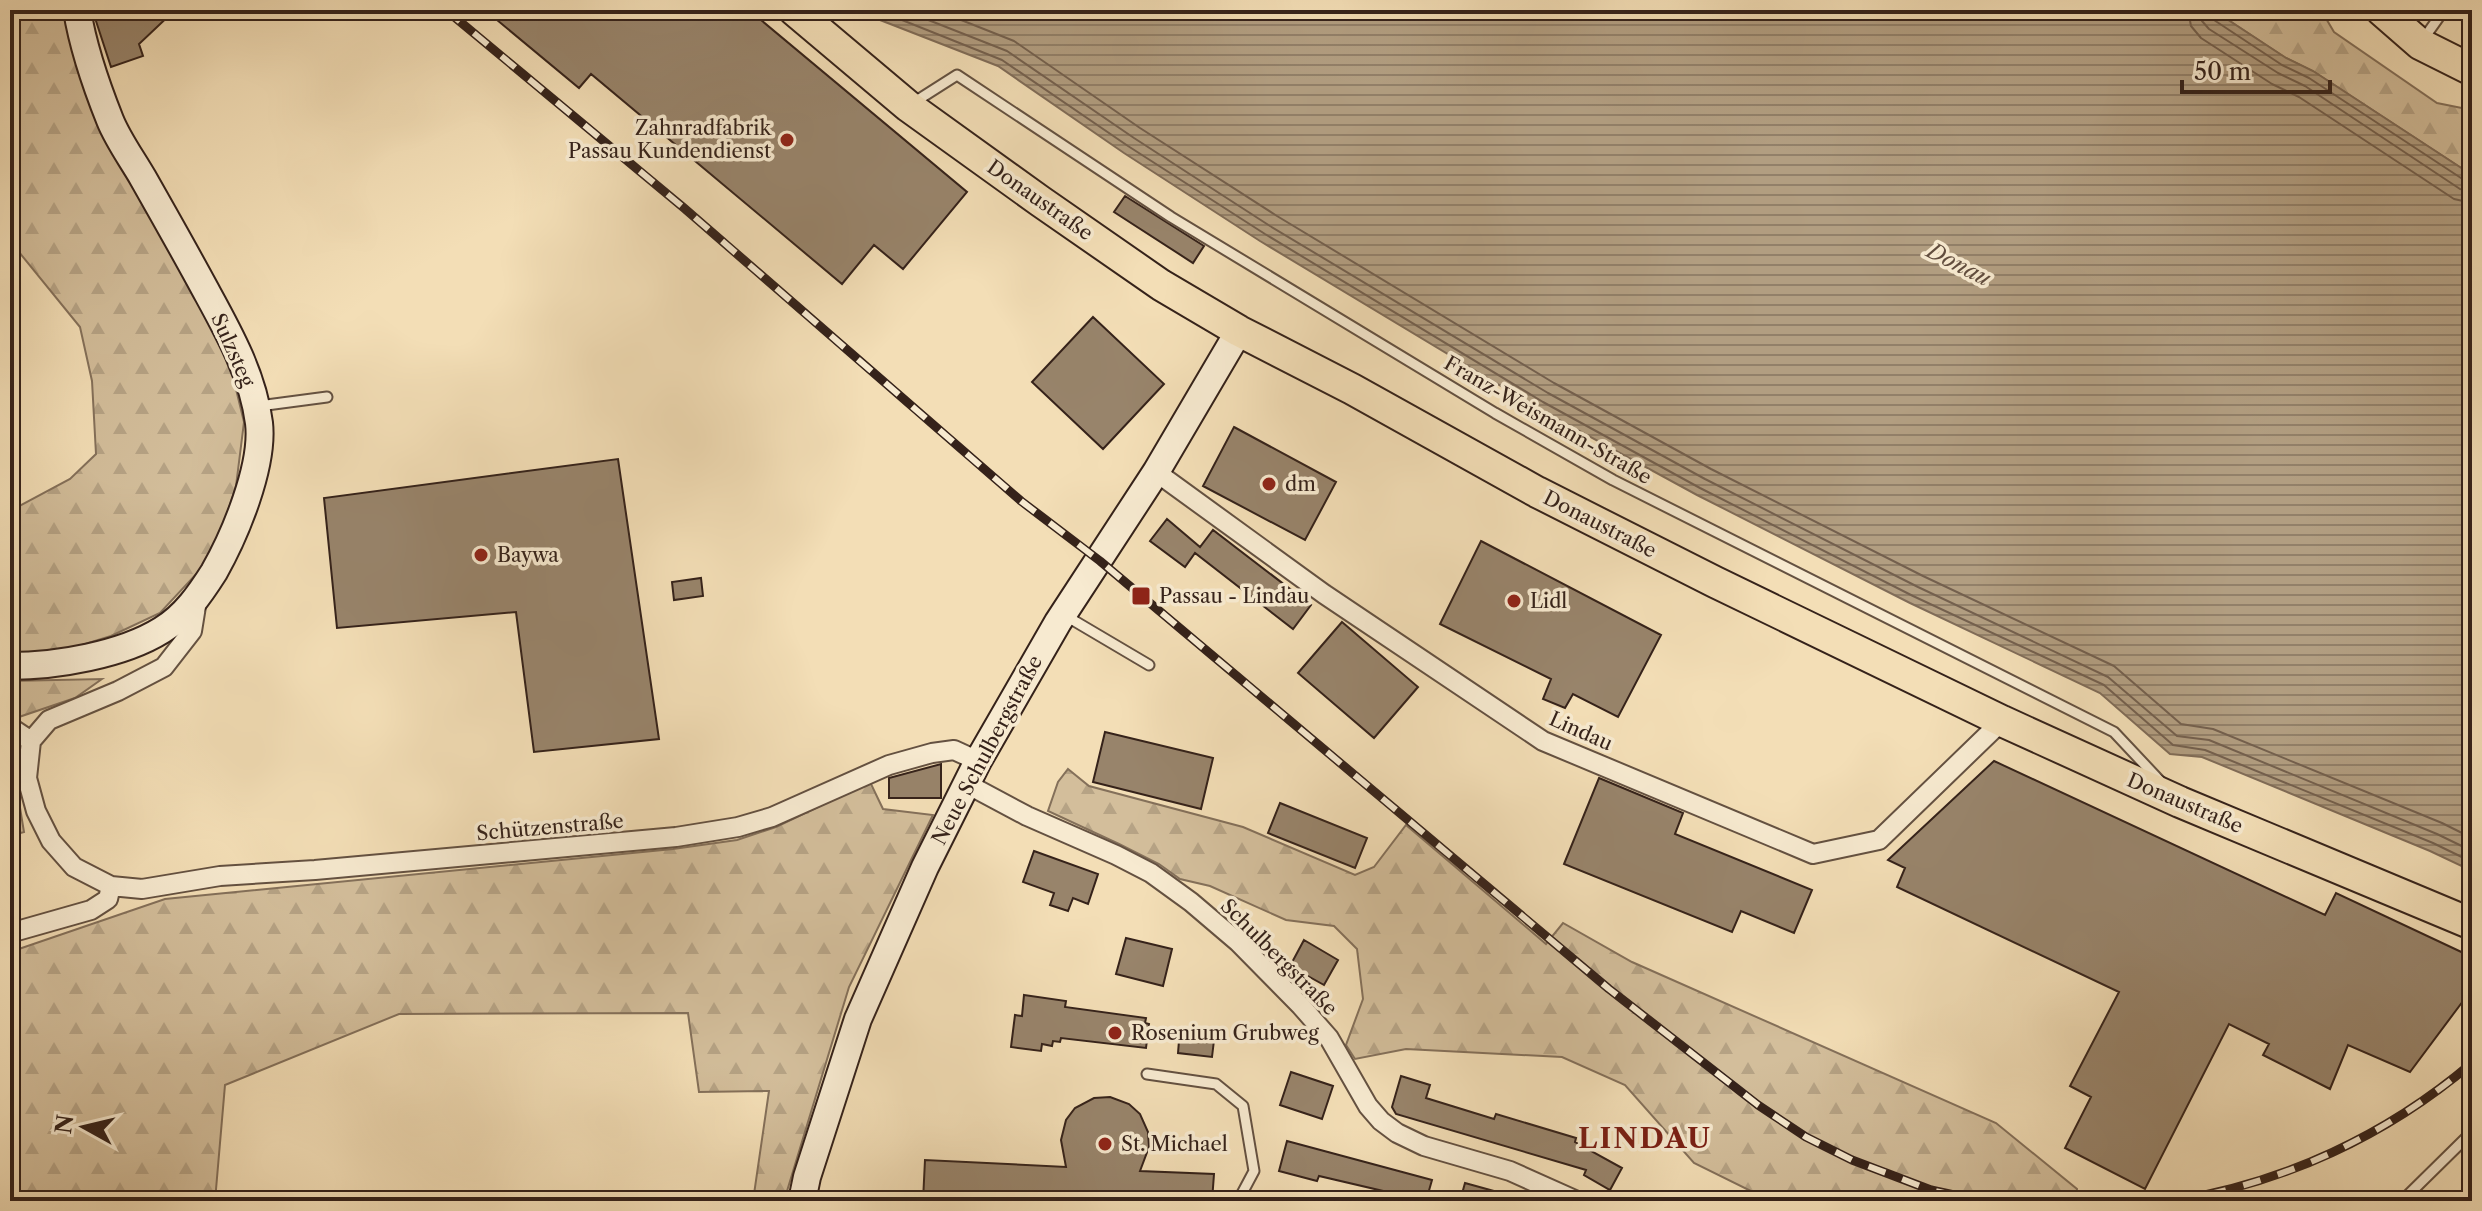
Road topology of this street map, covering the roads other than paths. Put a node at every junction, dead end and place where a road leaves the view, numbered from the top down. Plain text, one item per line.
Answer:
1 (77, 10) edge
2 (794, 10) edge
3 (2381, 10) edge
4 (2441, 11) edge
5 (2420, 44) junction
6 (2472, 70) edge
7 (908, 106) junction
8 (1239, 331) junction
9 (327, 397) dead end
10 (255, 406) junction
11 (1156, 472) junction
12 (197, 600) junction
13 (1064, 614) junction
14 (1149, 665) dead end
15 (10, 666) edge
16 (2002, 721) junction
17 (10, 727) edge
18 (31, 741) junction
19 (973, 772) junction
20 (2180, 802) junction
21 (111, 886) junction
22 (2472, 924) edge
23 (10, 933) edge
24 (1147, 1074) dead end
25 (2472, 1132) edge
26 (2405, 1198) dead end
27 (802, 1201) edge
28 (1238, 1201) edge
29 (1577, 1201) edge

1 - 10 street, Sulzsteg
2 - 7 main road, Donaustraße
3 - 5 main road
4 - 5 lane
5 - 6 main road
7 - 8 main road, Donaustraße
7 - 20 lane, Franz-Weismann-Straße
8 - 11 street, Neue Schulbergstraße
8 - 16 main road, Donaustraße
9 - 10 lane
10 - 12 street, Sulzsteg
11 - 13 street, Neue Schulbergstraße
11 - 16 street, Lindau
12 - 15 street, Sulzsteg
12 - 18 street
13 - 14 lane
13 - 19 street, Neue Schulbergstraße
16 - 20 main road, Donaustraße
17 - 18 street
18 - 21 street, Schützenstraße
19 - 21 street, Schützenstraße
19 - 27 street, Neue Schulbergstraße
19 - 29 street, Schulbergstraße
20 - 22 main road, Donaustraße
21 - 23 street
24 - 28 lane
25 - 26 lane

